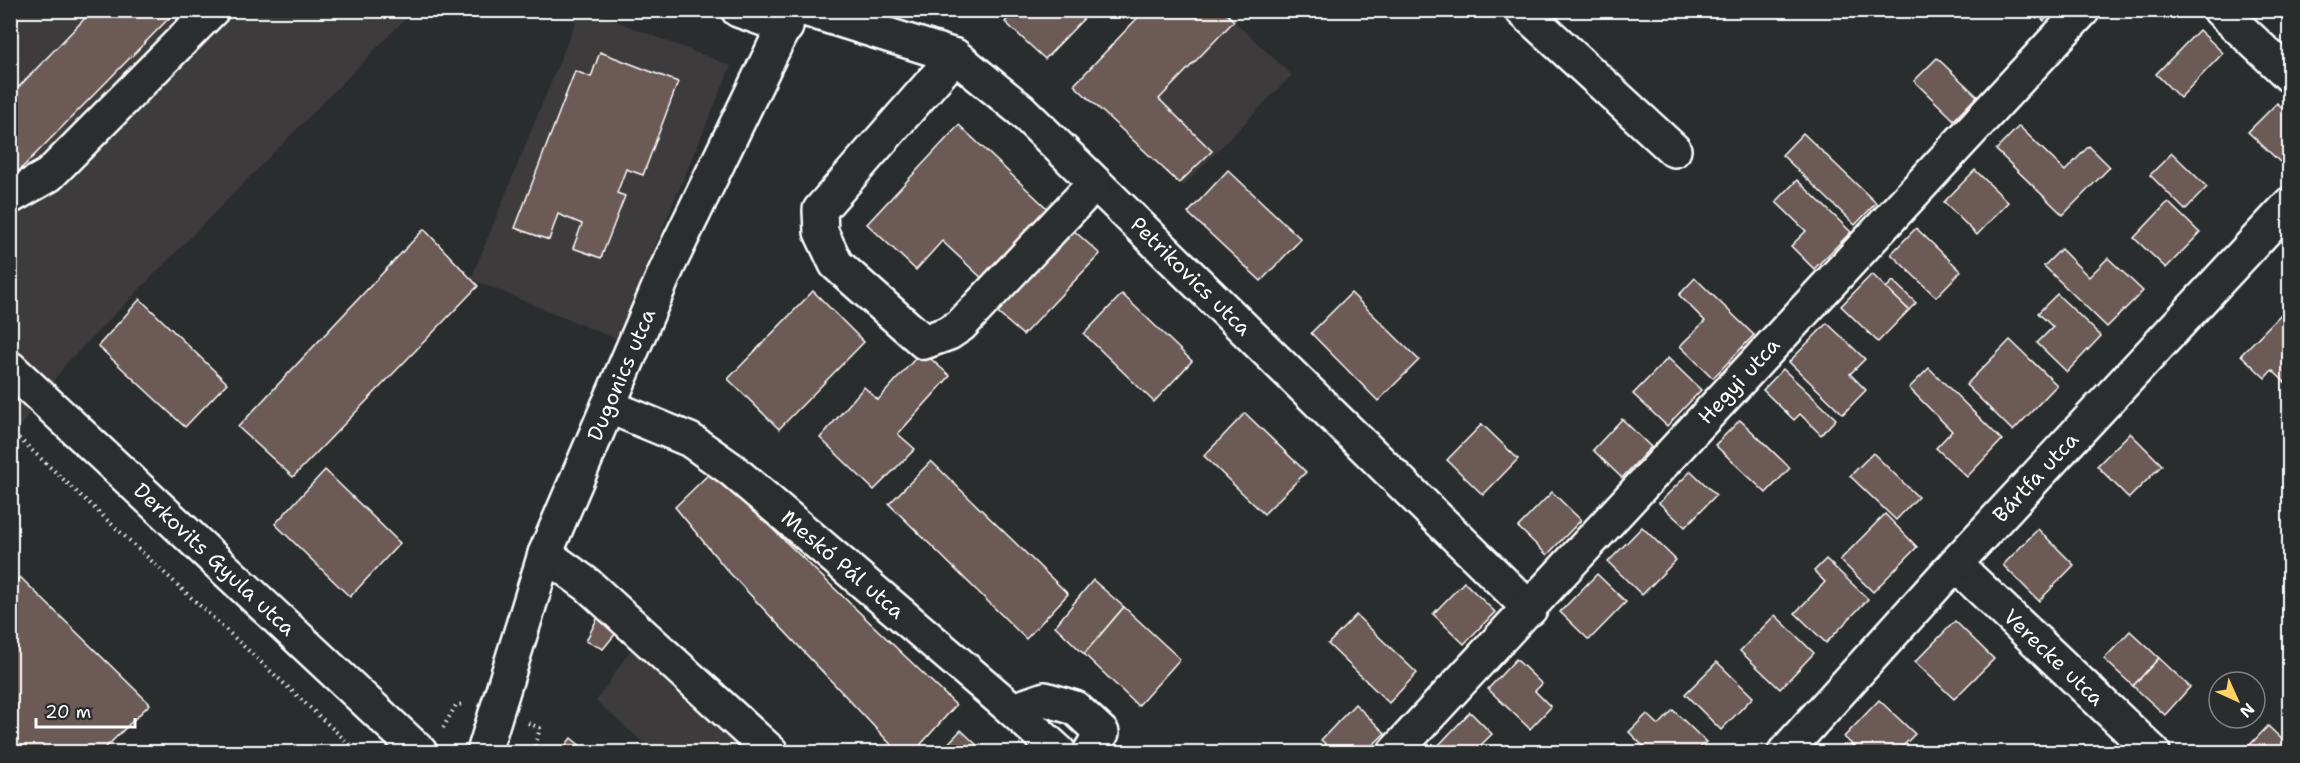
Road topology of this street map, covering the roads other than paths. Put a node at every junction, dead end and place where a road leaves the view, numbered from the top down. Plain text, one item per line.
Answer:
1 (212, 10) edge
2 (738, 10) edge
3 (1522, 10) edge
4 (2083, 10) edge
5 (2220, 10) edge
6 (795, 16) edge
7 (955, 56) junction
8 (2289, 76) edge
9 (1674, 150) dead end
10 (1095, 183) junction
11 (10, 197) edge
12 (2289, 204) edge
13 (10, 368) edge
14 (608, 406) junction
15 (545, 554) junction
16 (1955, 564) junction
17 (1530, 609) junction
18 (1013, 710) junction
19 (420, 753) edge
20 (484, 753) edge
21 (771, 753) edge
22 (1059, 753) edge
23 (1090, 753) edge
24 (1395, 753) edge
25 (1785, 753) edge
26 (2153, 753) edge

1 - 11 street
2 - 6 street, Petrikovics utca
3 - 9 street
4 - 17 street, Hegyi utca
5 - 8 street
6 - 7 street, Petrikovics utca
6 - 14 street, Dugonics utca
7 - 10 street, Petrikovics utca
7 - 10 street
10 - 17 street, Petrikovics utca
12 - 16 street, Bártfa utca
13 - 19 street, Derkovits Gyula utca
14 - 15 street, Dugonics utca
14 - 18 street, Meskó Pál utca
15 - 20 street, Dugonics utca
15 - 21 street
16 - 25 street, Bártfa utca
16 - 26 street, Verecke utca
17 - 24 street, Hegyi utca
18 - 22 street, Meskó Pál utca
18 - 23 street

